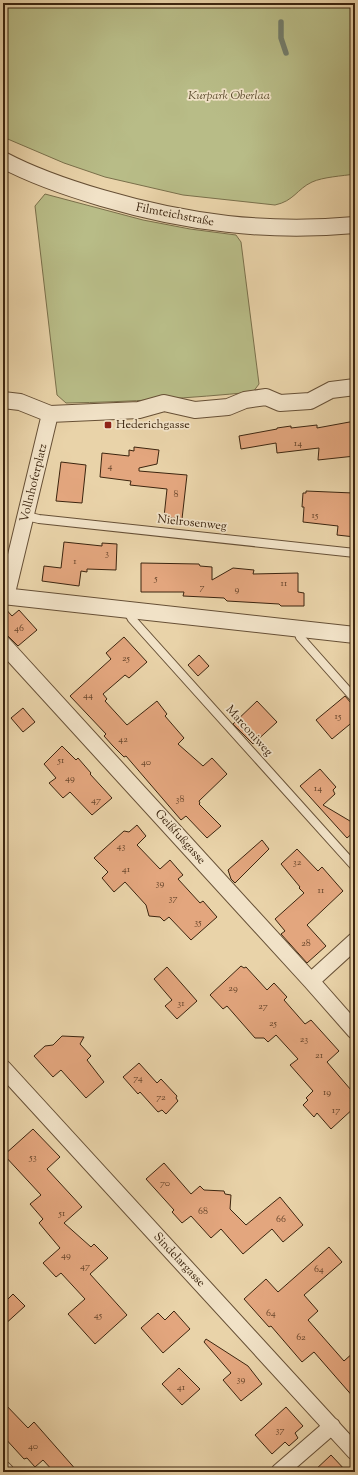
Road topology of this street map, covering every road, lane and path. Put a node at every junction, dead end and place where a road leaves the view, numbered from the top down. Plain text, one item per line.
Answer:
1 (3, 160) edge
2 (355, 225) edge
3 (355, 387) edge
4 (3, 400) edge
5 (50, 414) junction
6 (26, 516) junction
7 (355, 552) edge
8 (4, 597) edge
9 (127, 610) junction
10 (297, 629) junction
11 (355, 634) edge
12 (3, 644) edge
13 (355, 699) edge
14 (355, 867) edge
15 (355, 941) edge
16 (311, 981) junction
17 (355, 1032) edge
18 (3, 1068) edge
19 (332, 1426) junction
20 (355, 1452) edge
21 (3, 1468) edge
22 (6, 1472) edge
23 (279, 1472) edge

1 - 2 street, Filmteichstraße
3 - 5 street
4 - 5 street
5 - 6 street, Vollnhoferplatz
6 - 7 lane, Nielrosenweg
6 - 8 street, Vollnhoferplatz
8 - 9 street
9 - 10 street
9 - 14 lane, Marconiweg
10 - 11 street
10 - 13 lane
12 - 16 street, Geißfußgasse
15 - 16 street
16 - 17 street, Geißfußgasse
18 - 19 street, Sindelargasse
19 - 20 street, Sindelargasse
19 - 23 street
21 - 22 street

